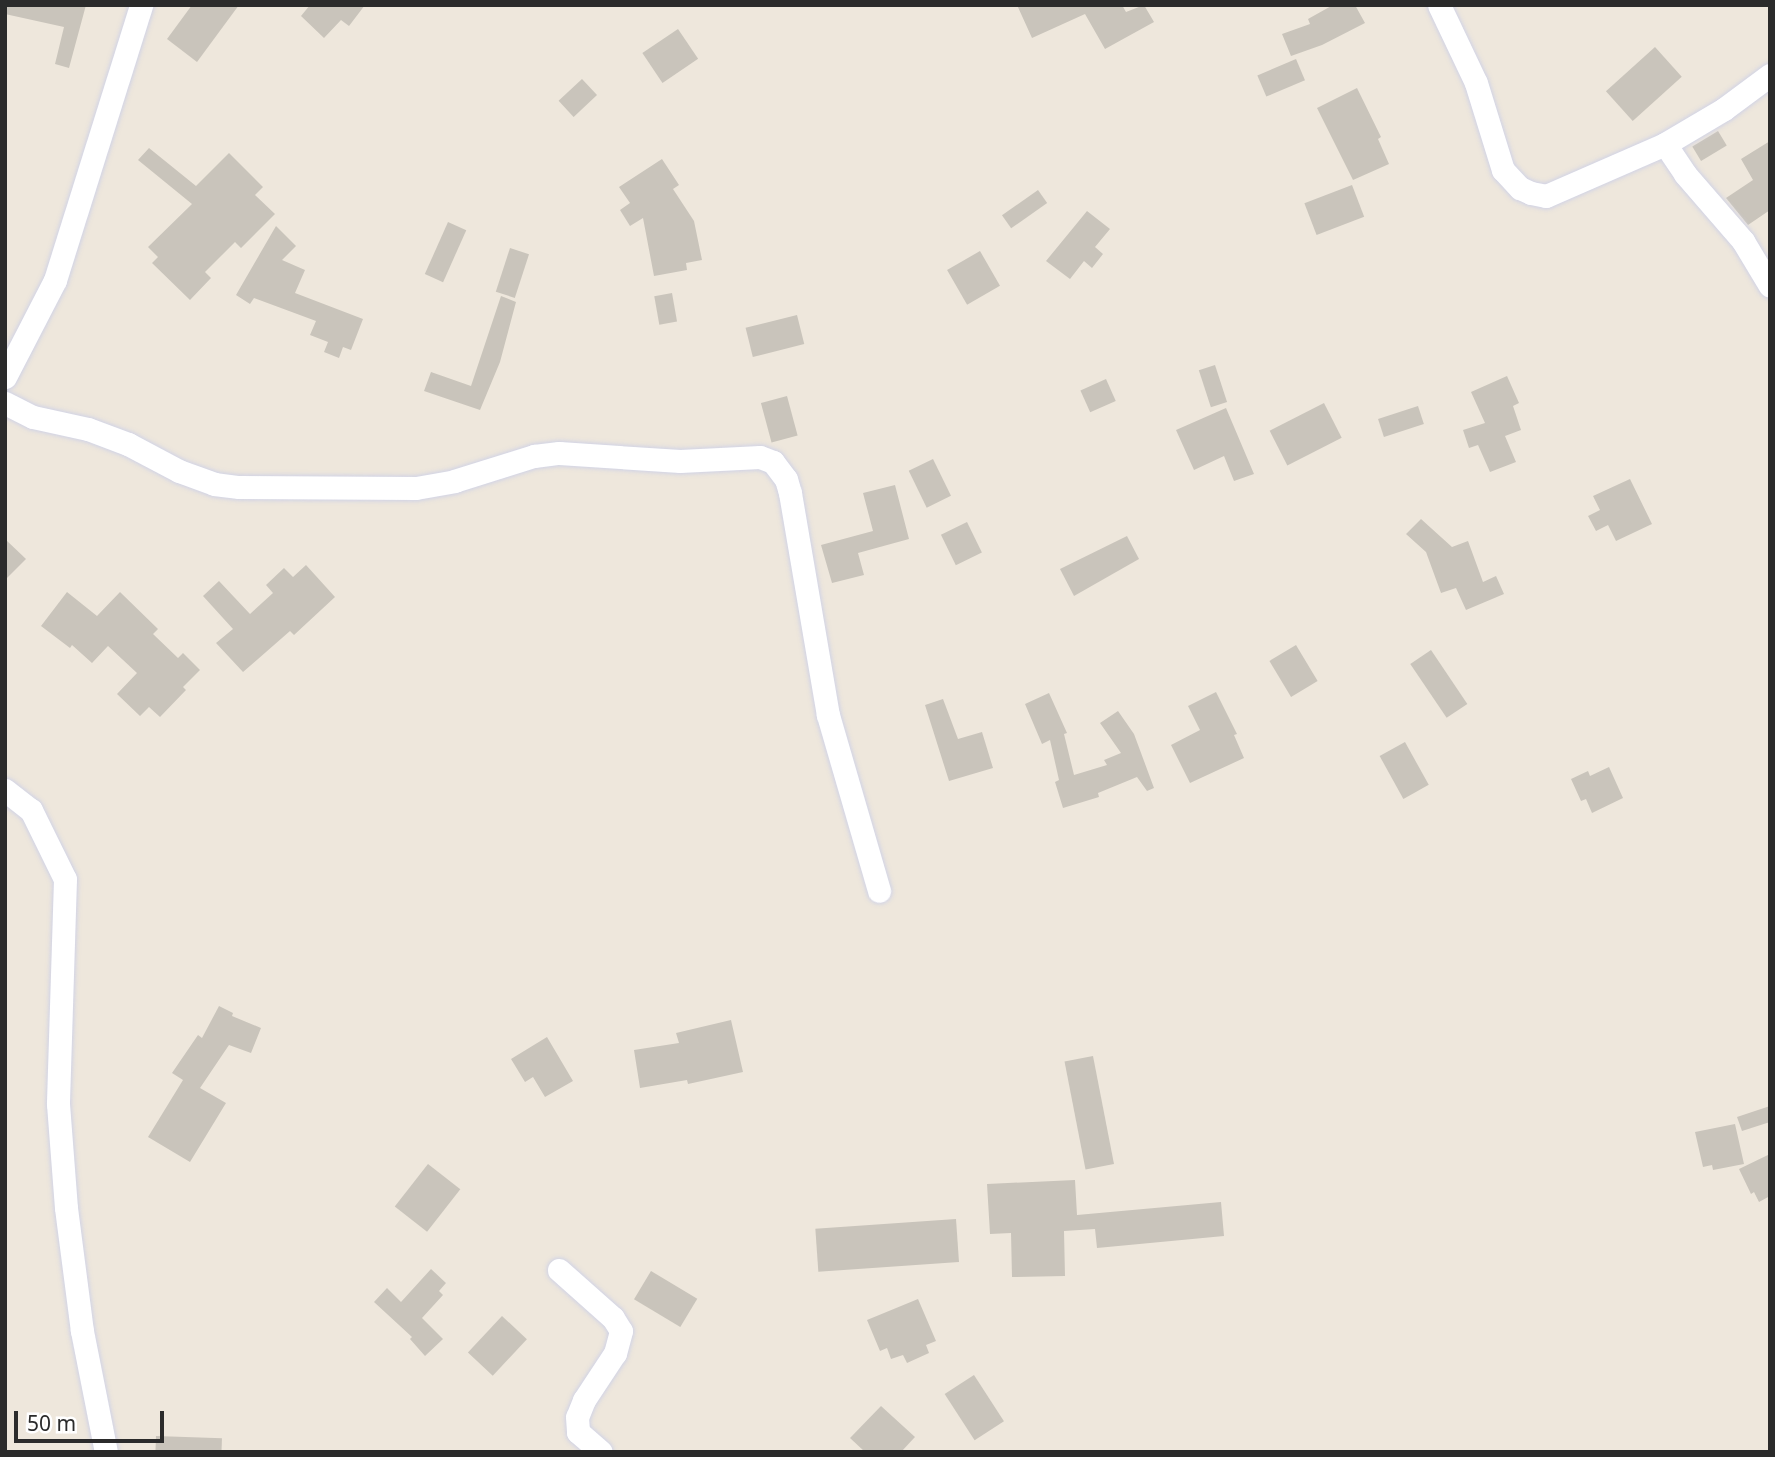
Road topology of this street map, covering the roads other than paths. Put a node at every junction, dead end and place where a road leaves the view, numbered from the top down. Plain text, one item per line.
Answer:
1 (141, 5) edge
2 (1439, 5) edge
3 (1770, 75) edge
4 (1665, 144) junction
5 (1770, 286) edge
6 (5, 377) edge
7 (5, 403) edge
8 (5, 790) edge
9 (879, 891) dead end
10 (559, 1270) dead end
11 (106, 1452) edge
12 (601, 1452) edge

1 - 6 street
2 - 4 street
3 - 4 street
4 - 5 street
7 - 9 street
8 - 11 street
10 - 12 street

